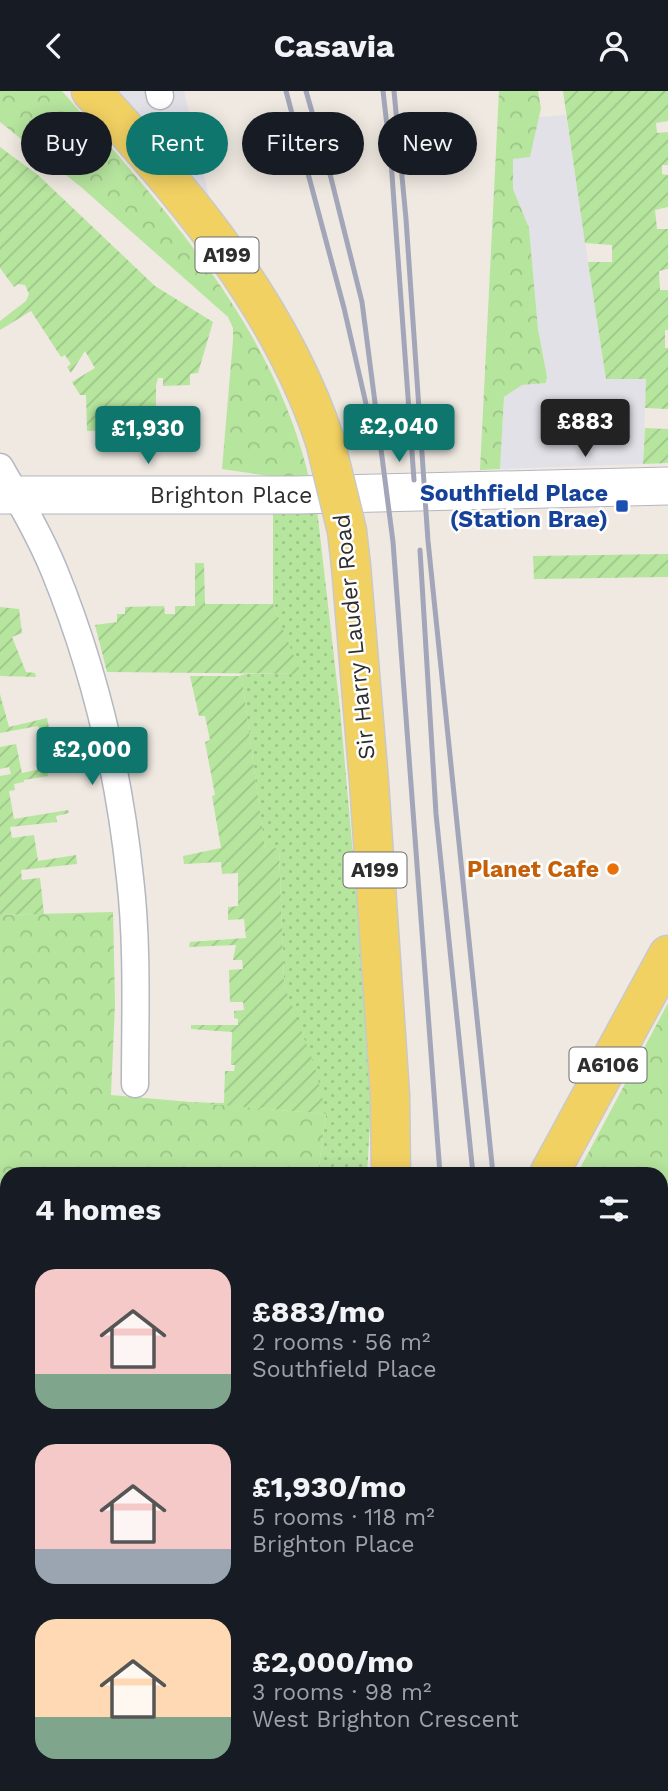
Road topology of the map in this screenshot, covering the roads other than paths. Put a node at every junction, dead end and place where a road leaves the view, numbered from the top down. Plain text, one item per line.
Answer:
1 (91, 91) edge
2 (5, 485) edge
3 (668, 486) edge
4 (668, 955) edge
5 (135, 1084) dead end
6 (391, 1167) edge
7 (552, 1167) edge

1 - 6 main road, Sir Harry Lauder Road / A199, bridge
2 - 3 street, Brighton Place
2 - 5 street
4 - 7 main road, A6106

